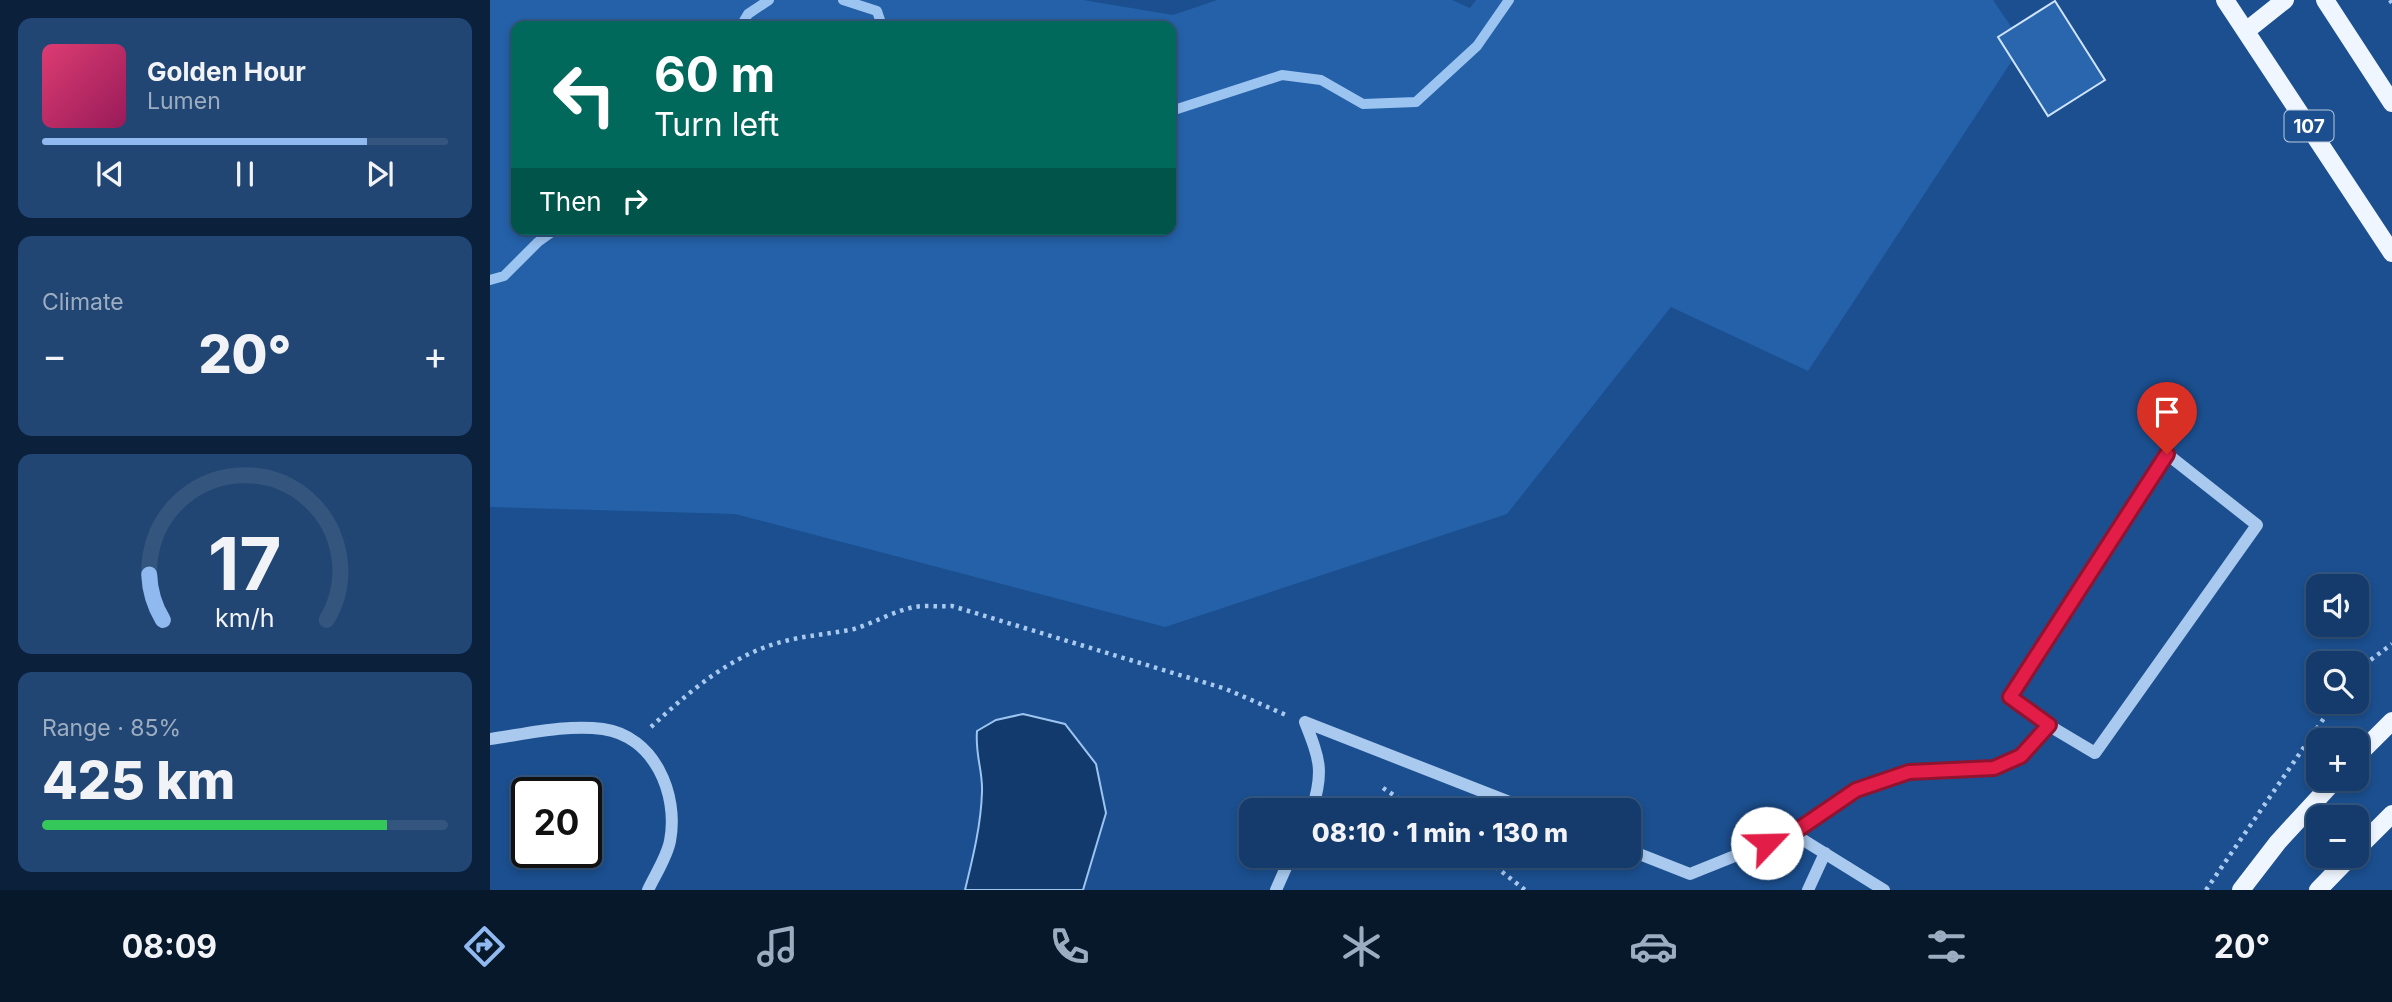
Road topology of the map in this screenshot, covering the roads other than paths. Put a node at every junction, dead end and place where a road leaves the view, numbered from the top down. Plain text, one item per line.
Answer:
1 (2225, 0) edge
2 (2285, 0) edge
3 (2325, 0) edge
4 (2246, 31) junction
5 (2392, 103) edge
6 (2392, 253) edge
7 (2392, 721) edge
8 (2049, 725) junction
9 (490, 739) edge
10 (2369, 744) edge
11 (2325, 791) edge
12 (1315, 798) edge
13 (1499, 798) edge
14 (2392, 814) edge
15 (1793, 833) junction
16 (2369, 837) edge
17 (1825, 853) junction
18 (1641, 855) edge
19 (1286, 868) edge
20 (2339, 868) edge
21 (648, 890) edge
22 (1276, 890) edge
23 (1808, 890) edge
24 (1884, 890) edge
25 (2241, 890) edge
26 (2318, 890) edge

1 - 4 main road, 107
2 - 4 main road
3 - 5 main road
4 - 6 main road, 107
7 - 10 main road
8 - 8 street
8 - 15 street
9 - 21 street
11 - 25 main road
12 - 13 street
14 - 16 main road
15 - 17 street
15 - 18 street
17 - 23 street
17 - 24 street
19 - 22 street
20 - 26 main road

